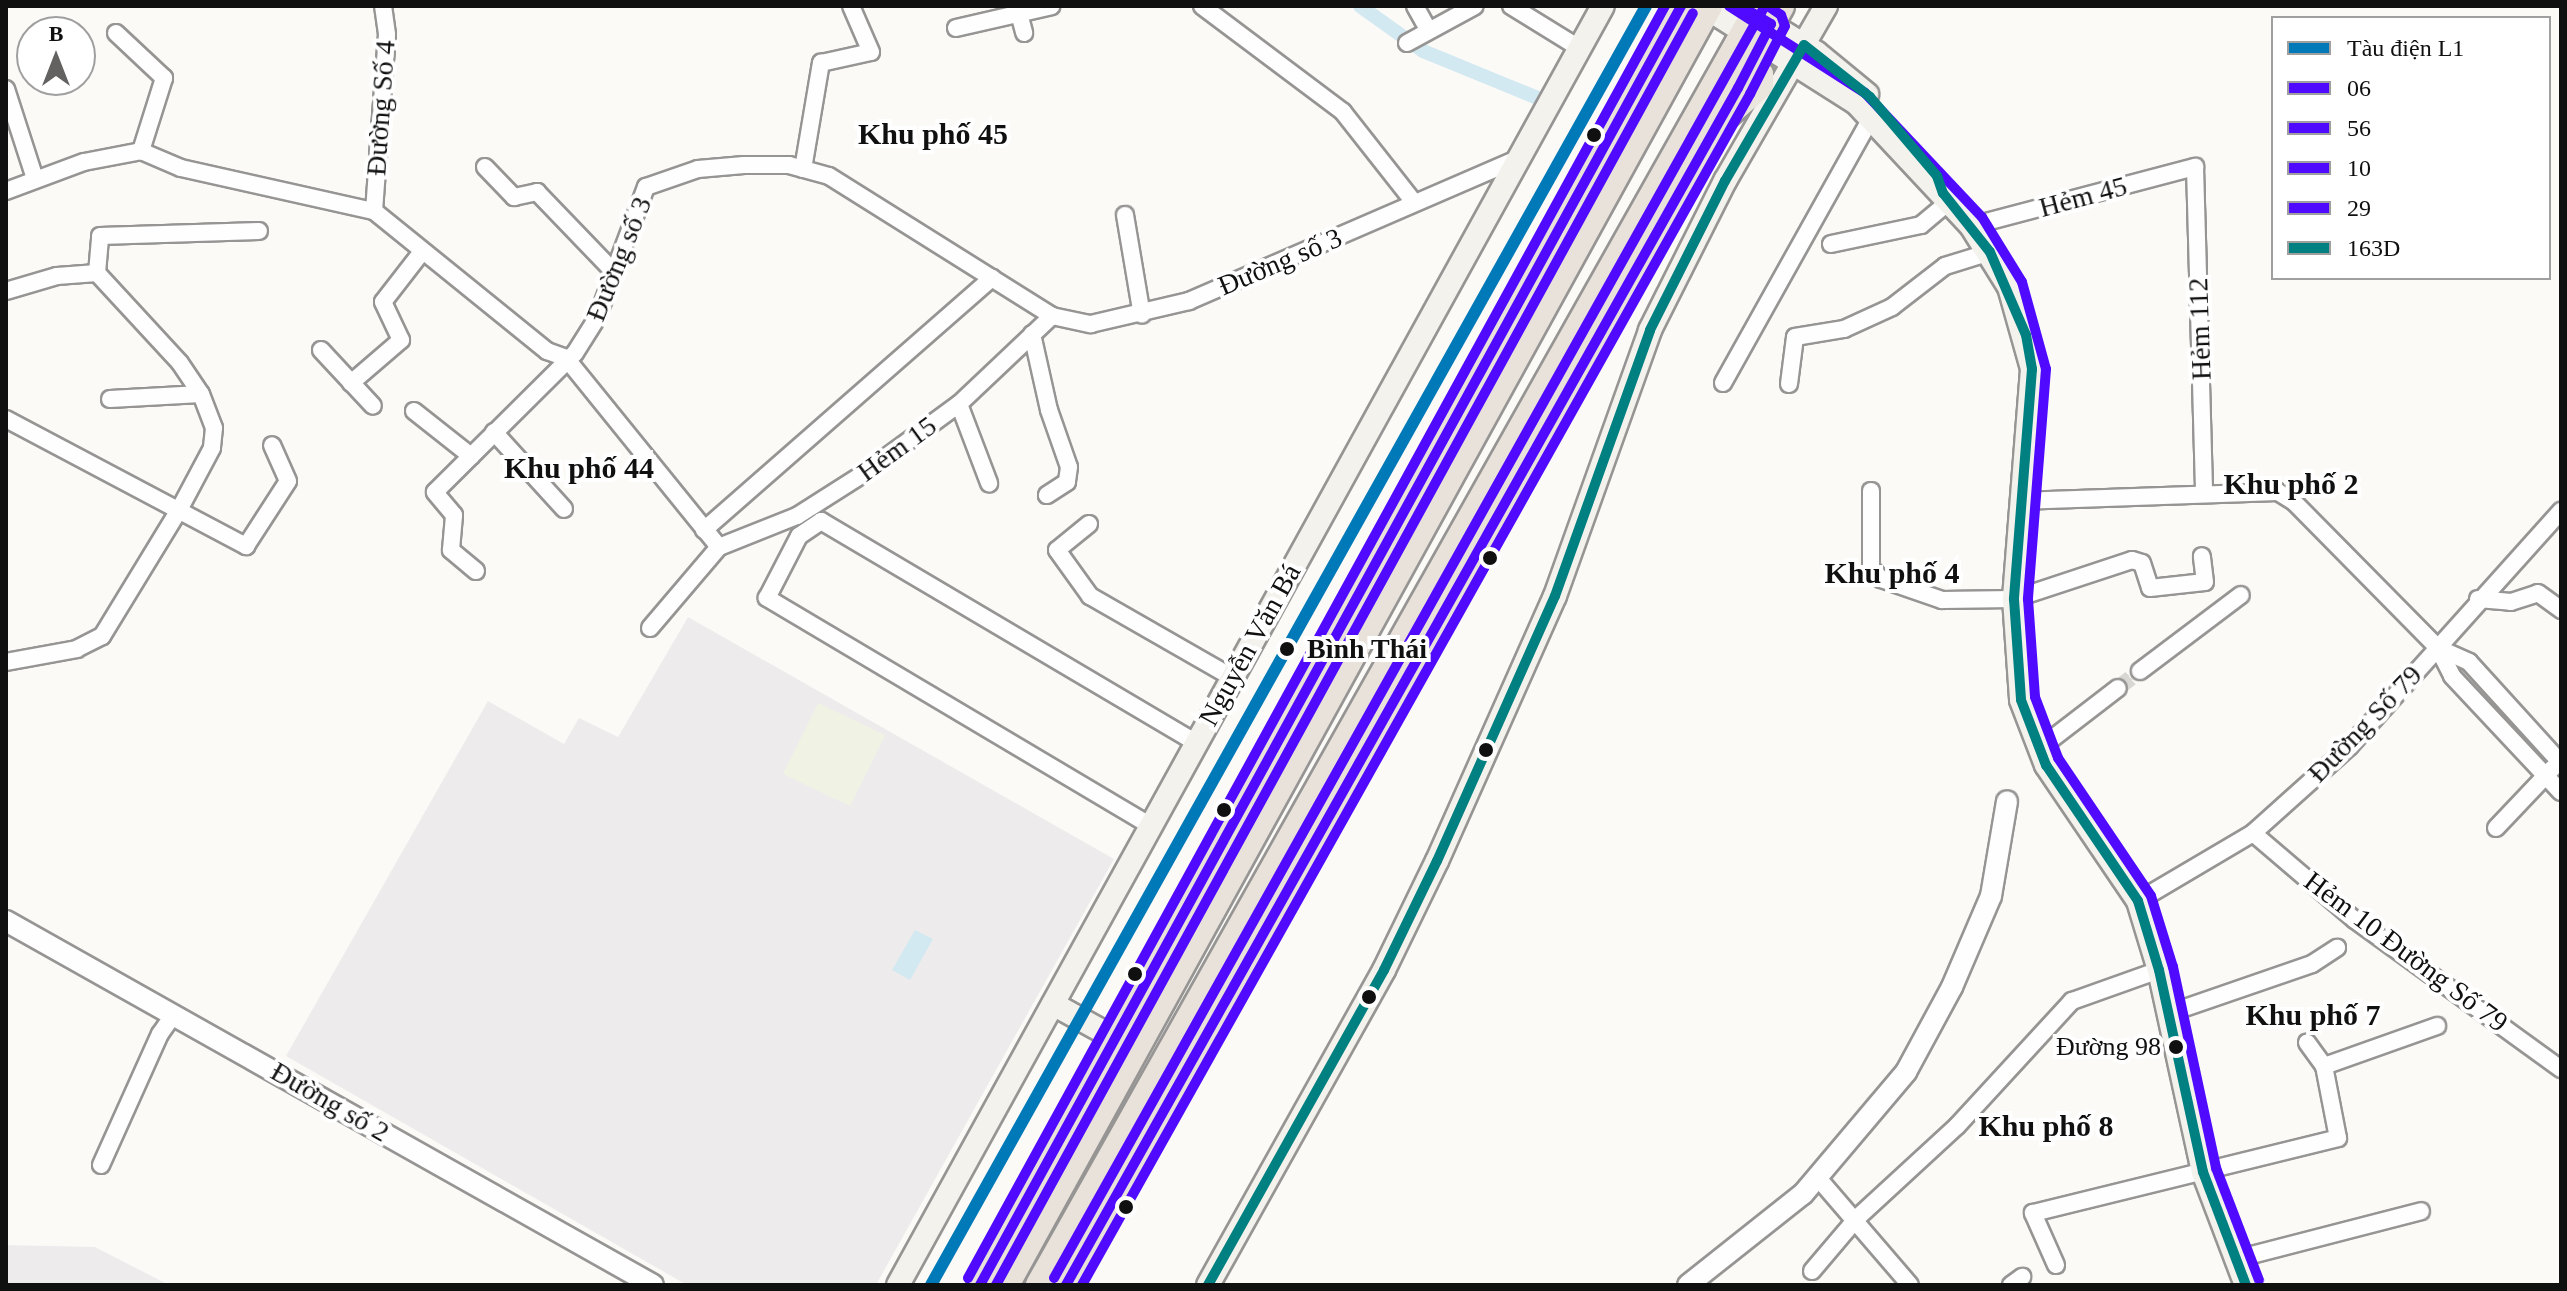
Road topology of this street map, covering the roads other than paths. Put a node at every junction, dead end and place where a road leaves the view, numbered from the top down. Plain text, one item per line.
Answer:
1 (383, 6) edge
2 (851, 6) edge
3 (1052, 6) edge
4 (1202, 6) edge
5 (1415, 6) edge
6 (1475, 6) edge
7 (1511, 6) edge
8 (1603, 6) edge
9 (1681, 6) edge
10 (1826, 6) edge
11 (1842, 6) edge
12 (1707, 7) edge
13 (1018, 10) edge
14 (1759, 18) edge
15 (956, 28) dead end
16 (1428, 29) junction
17 (116, 33) dead end
18 (1024, 33) dead end
19 (1407, 43) dead end
20 (1579, 48) junction
21 (1806, 57) junction
22 (1750, 66) junction
23 (1720, 78) junction
24 (6, 89) edge
25 (1871, 118) junction
26 (141, 151) junction
27 (1519, 158) junction
28 (485, 167) dead end
29 (2195, 167) joint
30 (803, 169) junction
31 (35, 179) junction
32 (6, 191) edge
33 (1946, 197) junction
34 (1413, 201) junction
35 (374, 211) junction
36 (1125, 215) dead end
37 (1971, 226) junction
38 (259, 231) dead end
39 (1831, 244) dead end
40 (1990, 252) junction
41 (421, 253) junction
42 (614, 272) junction
43 (97, 273) junction
44 (992, 278) junction
45 (6, 291) edge
46 (1142, 315) junction
47 (1052, 316) junction
48 (1032, 334) junction
49 (321, 350) dead end
50 (566, 358) junction
51 (351, 383) junction
52 (1723, 383) dead end
53 (1789, 384) dead end
54 (201, 394) junction
55 (110, 399) dead end
56 (959, 404) junction
57 (373, 406) dead end
58 (414, 411) dead end
59 (6, 419) edge
60 (494, 432) junction
61 (272, 445) dead end
62 (471, 456) junction
63 (989, 483) dead end
64 (1871, 491) dead end
65 (2204, 492) junction
66 (1047, 495) dead end
67 (2019, 501) junction
68 (564, 509) dead end
69 (179, 510) junction
70 (2561, 511) edge
71 (1089, 524) dead end
72 (704, 530) junction
73 (719, 547) junction
74 (2202, 556) dead end
75 (476, 571) dead end
76 (2241, 595) dead end
77 (2014, 599) junction
78 (2478, 599) junction
79 (2561, 610) edge
80 (650, 628) dead end
81 (2438, 648) junction
82 (6, 662) edge
83 (2140, 671) tunnel mouth
84 (1233, 678) junction
85 (2118, 688) tunnel mouth
86 (1197, 743) junction
87 (2040, 748) junction
88 (2560, 762) edge
89 (2546, 776) junction
90 (2561, 792) edge
91 (2007, 801) dead end
92 (1151, 826) junction
93 (2496, 828) dead end
94 (2253, 833) junction
95 (2138, 901) junction
96 (6, 921) edge
97 (2337, 948) dead end
98 (2159, 970) junction
99 (1053, 1004) junction
100 (174, 1014) junction
101 (2167, 1014) junction
102 (2437, 1026) dead end
103 (2307, 1043) dead end
104 (1125, 1044) junction
105 (2324, 1066) junction
106 (2561, 1069) edge
107 (101, 1165) dead end
108 (2203, 1172) junction
109 (1818, 1178) junction
110 (2421, 1211) dead end
111 (1857, 1218) junction
112 (2236, 1259) junction
113 (2056, 1265) dead end
114 (1812, 1271) dead end
115 (653, 1285) edge
116 (898, 1285) edge
117 (980, 1285) edge
118 (1006, 1285) edge
119 (1039, 1285) edge
120 (1066, 1285) edge
121 (1208, 1285) edge
122 (1688, 1285) edge
123 (1910, 1285) edge
124 (2245, 1285) edge

1 - 35 street, Đường Số 4
2 - 30 street
3 - 13 street
4 - 34 street
5 - 16 street
6 - 16 street
7 - 20 street
8 - 20 main road, Nguyễn Văn Bá
9 - 104 highway
10 - 21 main road
11 - 21 main road
12 - 14 main road
12 - 104 highway
13 - 15 street
13 - 18 street
14 - 21 main road
14 - 22 highway
14 - 23 highway
16 - 19 street
17 - 26 street
20 - 27 main road, Nguyễn Văn Bá
21 - 25 main road
21 - 33 main road
21 - 121 main road
22 - 23 highway
22 - 120 highway
23 - 119 highway
24 - 31 street
25 - 33 main road
25 - 52 street
26 - 31 street
26 - 35 street
27 - 34 street, Đường số 3
27 - 84 main road, Nguyễn Văn Bá
28 - 42 street
29 - 37 street, Hẻm 45
29 - 65 street, Hẻm 112
30 - 42 street, Đường số 3
30 - 44 street, Đường số 3
31 - 32 street
33 - 37 main road
33 - 39 street
34 - 46 street, Đường số 3
35 - 41 street
36 - 46 street
37 - 40 main road
38 - 43 street
40 - 53 street
40 - 67 main road
41 - 50 street
41 - 51 street
42 - 50 street, Đường số 3
43 - 45 street
43 - 54 street
44 - 47 street, Đường số 3
44 - 72 street
46 - 47 street, Đường số 3
47 - 48 street, Hẻm 15
48 - 56 street, Hẻm 15
48 - 66 street
49 - 51 street
50 - 60 street, Đường số 3
50 - 72 street
51 - 57 street
54 - 55 street
54 - 69 street
56 - 63 street
56 - 73 street, Hẻm 15
58 - 62 street
59 - 69 street
60 - 62 street, Đường số 3
60 - 68 street
61 - 69 street
62 - 75 street, Đường số 3
64 - 77 street
65 - 67 street
65 - 81 street
67 - 77 main road
69 - 82 street
70 - 78 street, Đường Số 79
71 - 84 street
72 - 73 street
73 - 80 street
74 - 77 street
76 - 83 street
77 - 87 main road
78 - 79 street
78 - 81 street, Đường Số 79
81 - 88 street
81 - 89 street
81 - 94 street, Đường Số 79
84 - 86 main road, Nguyễn Văn Bá
85 - 87 street
86 - 92 main road, Nguyễn Văn Bá
86 - 92 street
87 - 95 main road
88 - 89 street
89 - 90 street
89 - 93 street
91 - 109 street
92 - 99 main road, Nguyễn Văn Bá
94 - 95 street, Đường Số 79
94 - 106 street, Hẻm 10 Đường Số 79
95 - 98 main road
96 - 100 street, Đường số 2
97 - 101 street
98 - 101 main road
98 - 111 street
99 - 104 main road
99 - 116 main road, Nguyễn Văn Bá
100 - 107 street
100 - 115 street, Đường số 2
101 - 108 main road
102 - 105 street
103 - 105 street
104 - 117 highway
104 - 118 highway
105 - 108 street
108 - 112 main road
108 - 113 street
109 - 111 street
109 - 122 street
110 - 112 street
111 - 114 street
111 - 123 street
112 - 124 main road

